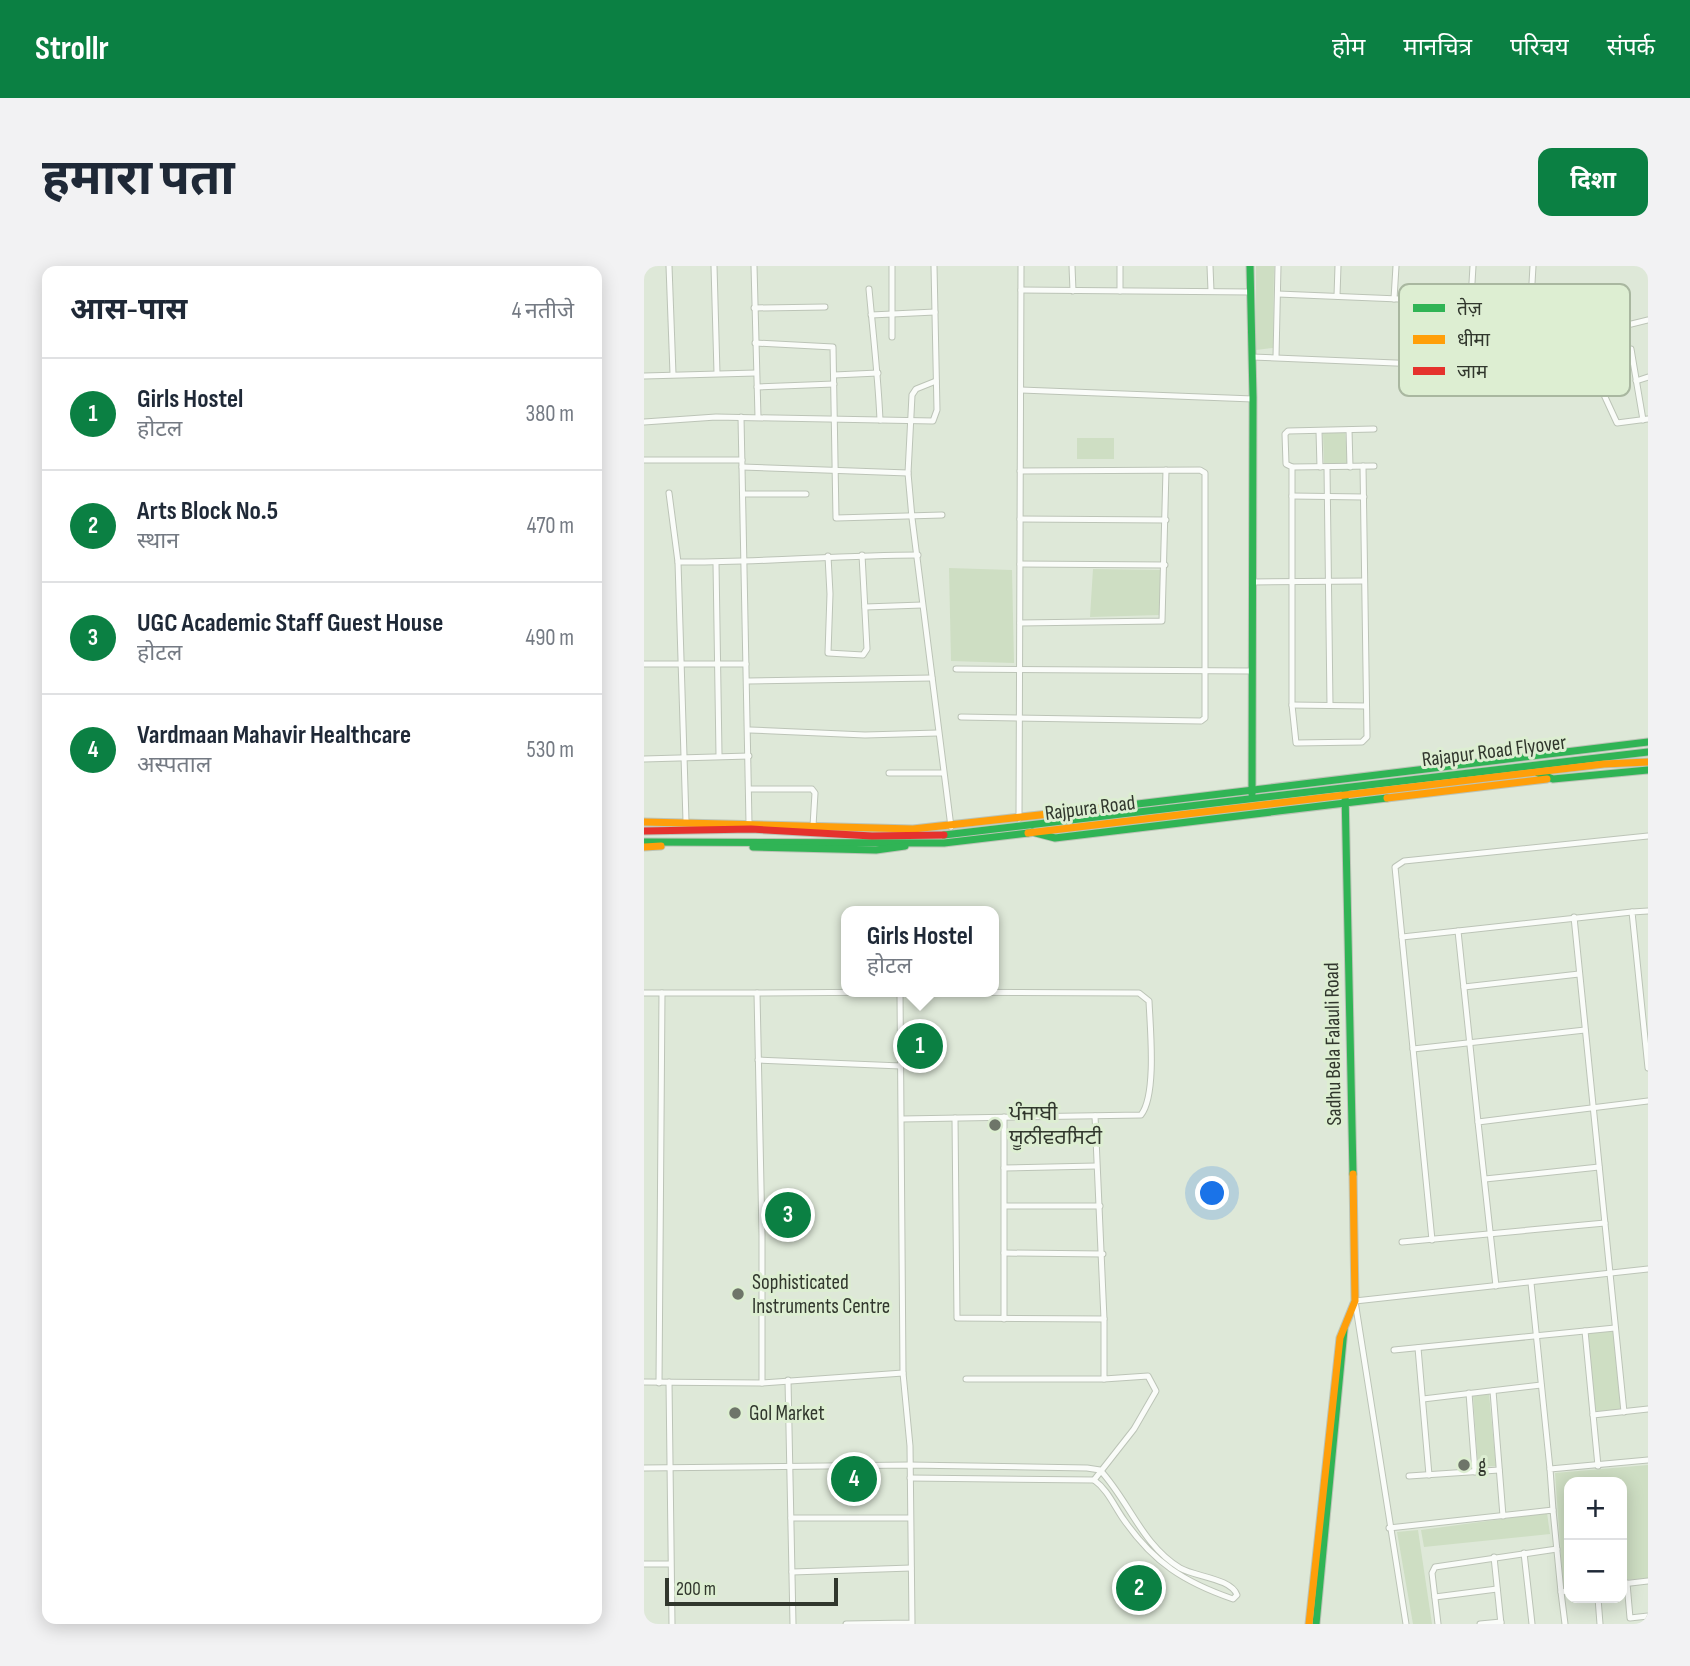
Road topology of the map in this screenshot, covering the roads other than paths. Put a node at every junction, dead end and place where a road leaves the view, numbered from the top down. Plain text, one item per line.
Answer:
1 (669, 266) edge
2 (714, 266) edge
3 (754, 266) edge
4 (892, 266) edge
5 (934, 266) edge
6 (1021, 266) edge
7 (1072, 266) edge
8 (1120, 266) edge
9 (1210, 266) edge
10 (1250, 266) edge
11 (1278, 266) edge
12 (1338, 266) edge
13 (1396, 266) edge
14 (1474, 266) edge
15 (1533, 266) edge
16 (1473, 284) edge
17 (1532, 284) edge
18 (869, 289) dead end
19 (1021, 290) junction
20 (1073, 291) junction
21 (1120, 291) junction
22 (1211, 292) junction
23 (1251, 292) junction
24 (1278, 294) junction
25 (1337, 296) junction
26 (1394, 299) junction
27 (1399, 299) edge
28 (825, 307) dead end
29 (754, 308) junction
30 (935, 312) junction
31 (872, 315) junction
32 (891, 315) junction
33 (1648, 320) edge
34 (1630, 324) edge
35 (892, 337) dead end
36 (755, 343) junction
37 (1631, 349) dead end
38 (1252, 357) junction
39 (1276, 357) junction
40 (1399, 363) edge
41 (717, 373) junction
42 (755, 373) junction
43 (878, 373) junction
44 (673, 374) junction
45 (834, 375) junction
46 (644, 376) edge
47 (1648, 377) edge
48 (936, 381) junction
49 (1636, 381) junction
50 (834, 384) junction
51 (757, 387) junction
52 (1021, 390) junction
53 (1604, 396) edge
54 (1253, 399) junction
55 (741, 417) junction
56 (758, 417) junction
57 (834, 417) junction
58 (880, 420) junction
59 (1645, 420) edge
60 (644, 422) edge
61 (910, 422) junction
62 (1374, 429) dead end
63 (1349, 430) junction
64 (1320, 431) junction
65 (644, 460) edge
66 (742, 463) junction
67 (1363, 466) junction
68 (1374, 466) dead end
69 (1292, 467) junction
70 (1324, 467) junction
71 (1350, 467) junction
72 (836, 470) junction
73 (1166, 470) junction
74 (1020, 471) junction
75 (908, 472) junction
76 (669, 493) dead end
77 (743, 494) junction
78 (806, 494) dead end
79 (1292, 496) junction
80 (1327, 497) junction
81 (1364, 497) junction
82 (942, 515) dead end
83 (912, 518) junction
84 (1020, 519) junction
85 (1166, 520) junction
86 (862, 555) junction
87 (918, 555) junction
88 (828, 556) junction
89 (678, 562) junction
90 (716, 563) junction
91 (745, 564) junction
92 (1020, 564) junction
93 (1165, 565) junction
94 (1364, 581) junction
95 (1252, 582) junction
96 (1293, 582) junction
97 (1327, 582) junction
98 (922, 605) junction
99 (866, 607) junction
100 (1020, 623) junction
101 (644, 664) edge
102 (746, 664) junction
103 (719, 665) junction
104 (681, 666) junction
105 (1019, 668) junction
106 (956, 669) dead end
107 (1205, 670) junction
108 (1252, 671) junction
109 (932, 678) junction
110 (748, 681) junction
111 (1292, 705) junction
112 (1330, 705) junction
113 (1366, 706) junction
114 (961, 717) dead end
115 (1018, 718) junction
116 (750, 730) junction
117 (938, 733) junction
118 (1648, 742) edge
119 (1648, 752) edge
120 (719, 755) junction
121 (748, 756) junction
122 (644, 758) edge
123 (683, 758) junction
124 (1648, 762) edge
125 (1648, 770) edge
126 (889, 773) dead end
127 (942, 773) junction
128 (1538, 773) junction
129 (1547, 779) junction
130 (1345, 787) junction
131 (749, 789) junction
132 (1252, 795) junction
133 (1345, 800) junction
134 (1253, 807) junction
135 (1019, 820) junction
136 (686, 821) junction
137 (644, 822) edge
138 (749, 823) junction
139 (813, 826) junction
140 (951, 827) junction
141 (644, 831) edge
142 (1032, 832) junction
143 (871, 833) junction
144 (1648, 836) edge
145 (644, 845) edge
146 (1648, 911) edge
147 (1632, 912) junction
148 (1574, 917) junction
149 (1458, 931) junction
150 (1402, 937) junction
151 (1579, 974) junction
152 (1464, 987) junction
153 (841, 992) edge
154 (644, 993) edge
155 (662, 993) junction
156 (757, 993) junction
157 (999, 993) edge
158 (900, 997) edge
159 (1585, 1030) junction
160 (1469, 1043) junction
161 (1413, 1049) junction
162 (758, 1060) junction
163 (1648, 1060) edge
164 (901, 1066) junction
165 (1648, 1068) edge
166 (1648, 1101) edge
167 (1593, 1108) junction
168 (1095, 1116) junction
169 (955, 1118) junction
170 (1003, 1118) junction
171 (902, 1119) junction
172 (1478, 1122) junction
173 (1096, 1166) junction
174 (1599, 1167) junction
175 (1004, 1168) junction
176 (1485, 1179) junction
177 (1006, 1206) junction
178 (1100, 1206) junction
179 (1605, 1223) junction
180 (1490, 1234) junction
181 (1432, 1240) junction
182 (1402, 1242) dead end
183 (1004, 1253) junction
184 (1102, 1254) junction
185 (1648, 1269) edge
186 (1609, 1275) junction
187 (1531, 1283) junction
188 (1496, 1286) junction
189 (1355, 1301) junction
190 (1004, 1319) junction
191 (1104, 1319) junction
192 (1615, 1328) junction
193 (1585, 1331) junction
194 (1536, 1335) junction
195 (1418, 1348) junction
196 (1394, 1350) dead end
197 (903, 1373) junction
198 (966, 1379) dead end
199 (788, 1380) junction
200 (1104, 1380) junction
201 (644, 1382) edge
202 (669, 1382) junction
203 (762, 1382) junction
204 (659, 1383) junction
205 (1541, 1385) junction
206 (1338, 1387) junction
207 (1493, 1391) junction
208 (1469, 1393) junction
209 (1423, 1399) junction
210 (1648, 1409) edge
211 (1624, 1412) junction
212 (1593, 1415) junction
213 (1648, 1460) edge
214 (909, 1465) junction
215 (1598, 1466) junction
216 (791, 1467) junction
217 (644, 1468) edge
218 (669, 1468) junction
219 (1550, 1469) junction
220 (1100, 1470) junction
221 (1499, 1470) junction
222 (1475, 1472) junction
223 (1429, 1475) junction
224 (1409, 1476) dead end
225 (910, 1478) junction
226 (1094, 1480) junction
227 (1553, 1510) junction
228 (1503, 1516) junction
229 (791, 1518) junction
230 (910, 1518) junction
231 (1389, 1528) junction
232 (1557, 1549) junction
233 (1524, 1553) junction
234 (1494, 1557) junction
235 (644, 1564) edge
236 (670, 1564) junction
237 (911, 1568) junction
238 (792, 1572) junction
239 (1648, 1581) edge
240 (1627, 1584) edge
241 (1497, 1589) junction
242 (1561, 1592) junction
243 (1564, 1592) edge
244 (1435, 1597) junction
245 (1627, 1599) edge
246 (1598, 1603) edge
247 (1648, 1616) edge
248 (1630, 1621) edge
249 (1501, 1623) edge
250 (672, 1624) edge
251 (793, 1624) edge
252 (846, 1624) edge
253 (1309, 1624) edge
254 (1316, 1624) edge
255 (1406, 1624) edge
256 (1438, 1624) edge
257 (1480, 1624) edge
258 (1532, 1624) edge
259 (1564, 1624) edge
260 (1600, 1624) edge

1 - 44 street
2 - 41 street
3 - 29 street
4 - 32 street
5 - 30 street
6 - 19 street
7 - 20 street
8 - 21 street
9 - 22 street
10 - 23 main road
11 - 24 street
12 - 25 street
13 - 26 street
14 - 16 street
15 - 17 street
18 - 31 street
19 - 20 street
19 - 52 street
20 - 21 street
21 - 22 street
22 - 23 street
23 - 38 main road
24 - 25 street
24 - 39 street
25 - 26 street
26 - 27 street
28 - 29 street
29 - 36 street
30 - 32 street
30 - 48 street
31 - 32 street
31 - 43 street
32 - 35 street
33 - 34 street
36 - 42 street
36 - 45 street
37 - 49 street
38 - 39 street
38 - 54 main road
39 - 40 street
41 - 42 street
41 - 44 street
42 - 51 street
43 - 45 street
43 - 58 street
44 - 46 street
45 - 50 street
47 - 49 street
48 - 61 street
48 - 61 street
49 - 59 street
50 - 51 street
50 - 57 street
51 - 56 street
52 - 54 street
52 - 74 street
53 - 59 street
54 - 95 main road
55 - 56 street
55 - 60 street
55 - 66 street
56 - 57 street
57 - 58 street
57 - 72 street
58 - 61 street
61 - 75 street
62 - 63 street
63 - 64 street
63 - 71 street
64 - 69 street
64 - 70 street
65 - 66 street
66 - 72 street
66 - 77 street
67 - 68 street
67 - 71 street
67 - 81 street
69 - 70 street
69 - 79 street
70 - 71 street
70 - 80 street
72 - 75 street
72 - 83 street
73 - 74 street
73 - 85 street
73 - 107 street
74 - 84 street
75 - 83 street
76 - 89 street
77 - 78 street
77 - 91 street
79 - 80 street
79 - 96 street
80 - 81 street
80 - 97 street
81 - 94 street
82 - 83 street
83 - 87 street
84 - 85 street
84 - 92 street
85 - 93 street
86 - 87 street
86 - 88 street
86 - 99 street
87 - 98 street
88 - 91 street
88 - 99 street
89 - 90 street
89 - 104 street
90 - 91 street
90 - 103 street
91 - 102 street
92 - 93 street
92 - 100 street
93 - 100 street
94 - 97 street
94 - 113 street
95 - 96 street
95 - 108 main road
96 - 97 street
96 - 111 street
97 - 112 street
98 - 99 street
98 - 109 street
100 - 105 street
101 - 104 street
102 - 103 street
102 - 110 street
103 - 104 street
103 - 120 street
104 - 123 street
105 - 106 street
105 - 107 street
105 - 115 street
107 - 108 street
107 - 115 street
108 - 132 main road
109 - 110 street
109 - 117 street
110 - 116 street
111 - 112 street
111 - 113 street
112 - 113 street
114 - 115 street
115 - 135 street
116 - 117 street
116 - 121 street
117 - 127 street
118 - 132 main road
119 - 130 main road, Rajapur Road Flyover
120 - 121 street
120 - 123 street
121 - 131 street
122 - 123 street
123 - 136 street
124 - 128 main road, Rajapur Road Flyover
125 - 129 main road
126 - 127 street
127 - 140 street
128 - 129 main road
128 - 133 main road, Rajpura Road
129 - 133 main road
130 - 132 main road, Rajpura Road
130 - 133 main road, Sadhu Bela Falauli Road
131 - 138 street
131 - 139 street
132 - 134 main road
132 - 135 main road
132 - 143 main road, Rajpura Road
133 - 134 main road, Rajpura Road
133 - 142 main road
133 - 189 main road, Sadhu Bela Falauli Road
134 - 142 main road, Rajpura Road
135 - 140 main road
136 - 137 main road
136 - 138 main road
138 - 139 main road
139 - 143 main road
140 - 143 main road
141 - 143 main road, Rajpura Road
142 - 145 main road, Rajpura Road
144 - 150 street
146 - 147 street
147 - 148 street
147 - 163 street
148 - 149 street
148 - 151 street
149 - 150 street
149 - 152 street
150 - 161 street
151 - 152 street
151 - 159 street
152 - 160 street
153 - 156 street
154 - 155 street
155 - 156 street
155 - 204 street
156 - 162 street
157 - 168 street
158 - 164 street
159 - 160 street
159 - 167 street
160 - 161 street
160 - 172 street
161 - 181 street
162 - 164 street
162 - 203 street
163 - 165 street
164 - 171 street
166 - 167 street
167 - 172 street
167 - 174 street
168 - 170 street
168 - 173 street
169 - 170 street
169 - 171 street
169 - 190 street
170 - 175 street
171 - 197 street
172 - 176 street
173 - 175 street
173 - 178 street
174 - 176 street
174 - 179 street
175 - 177 street
176 - 180 street
177 - 178 street
177 - 183 street
178 - 184 street
179 - 180 street
179 - 186 street
180 - 181 street
180 - 188 street
181 - 182 street
183 - 184 street
183 - 190 street
184 - 191 street
185 - 186 street
186 - 187 street
186 - 192 street
187 - 188 street
187 - 194 street
188 - 189 street
189 - 206 main road
189 - 231 street
190 - 191 street
191 - 200 street
192 - 193 street
192 - 211 street
193 - 194 street
193 - 212 street
194 - 195 street
194 - 205 street
195 - 196 street
195 - 209 street
197 - 199 street
197 - 214 street
198 - 200 street
199 - 203 street
199 - 216 street
200 - 220 street
201 - 204 street
202 - 203 street
202 - 204 street
202 - 218 street
205 - 207 street
205 - 219 street
206 - 253 main road
206 - 254 main road
207 - 208 street
207 - 221 street
208 - 209 street
208 - 222 street
209 - 223 street
210 - 211 street
211 - 212 street
212 - 215 street
213 - 215 street
214 - 216 street
214 - 220 street
214 - 225 street
215 - 219 street
216 - 218 street
216 - 229 street
217 - 218 street
218 - 236 street
219 - 227 street
220 - 226 street
220 - 226 street
221 - 222 street
221 - 228 street
222 - 223 street
223 - 224 street
225 - 226 street
225 - 230 street
227 - 228 street
227 - 232 street
228 - 231 street
229 - 230 street
229 - 238 street
230 - 237 street
231 - 255 street
232 - 233 street
232 - 242 street
233 - 234 street
233 - 258 street
234 - 241 street
234 - 244 street
235 - 236 street
236 - 250 street
237 - 238 street
237 - 252 street
238 - 251 street
239 - 240 street
241 - 244 street
241 - 249 street
242 - 243 street
242 - 259 street
244 - 256 street
245 - 248 street
246 - 260 street
247 - 248 street
249 - 257 street

